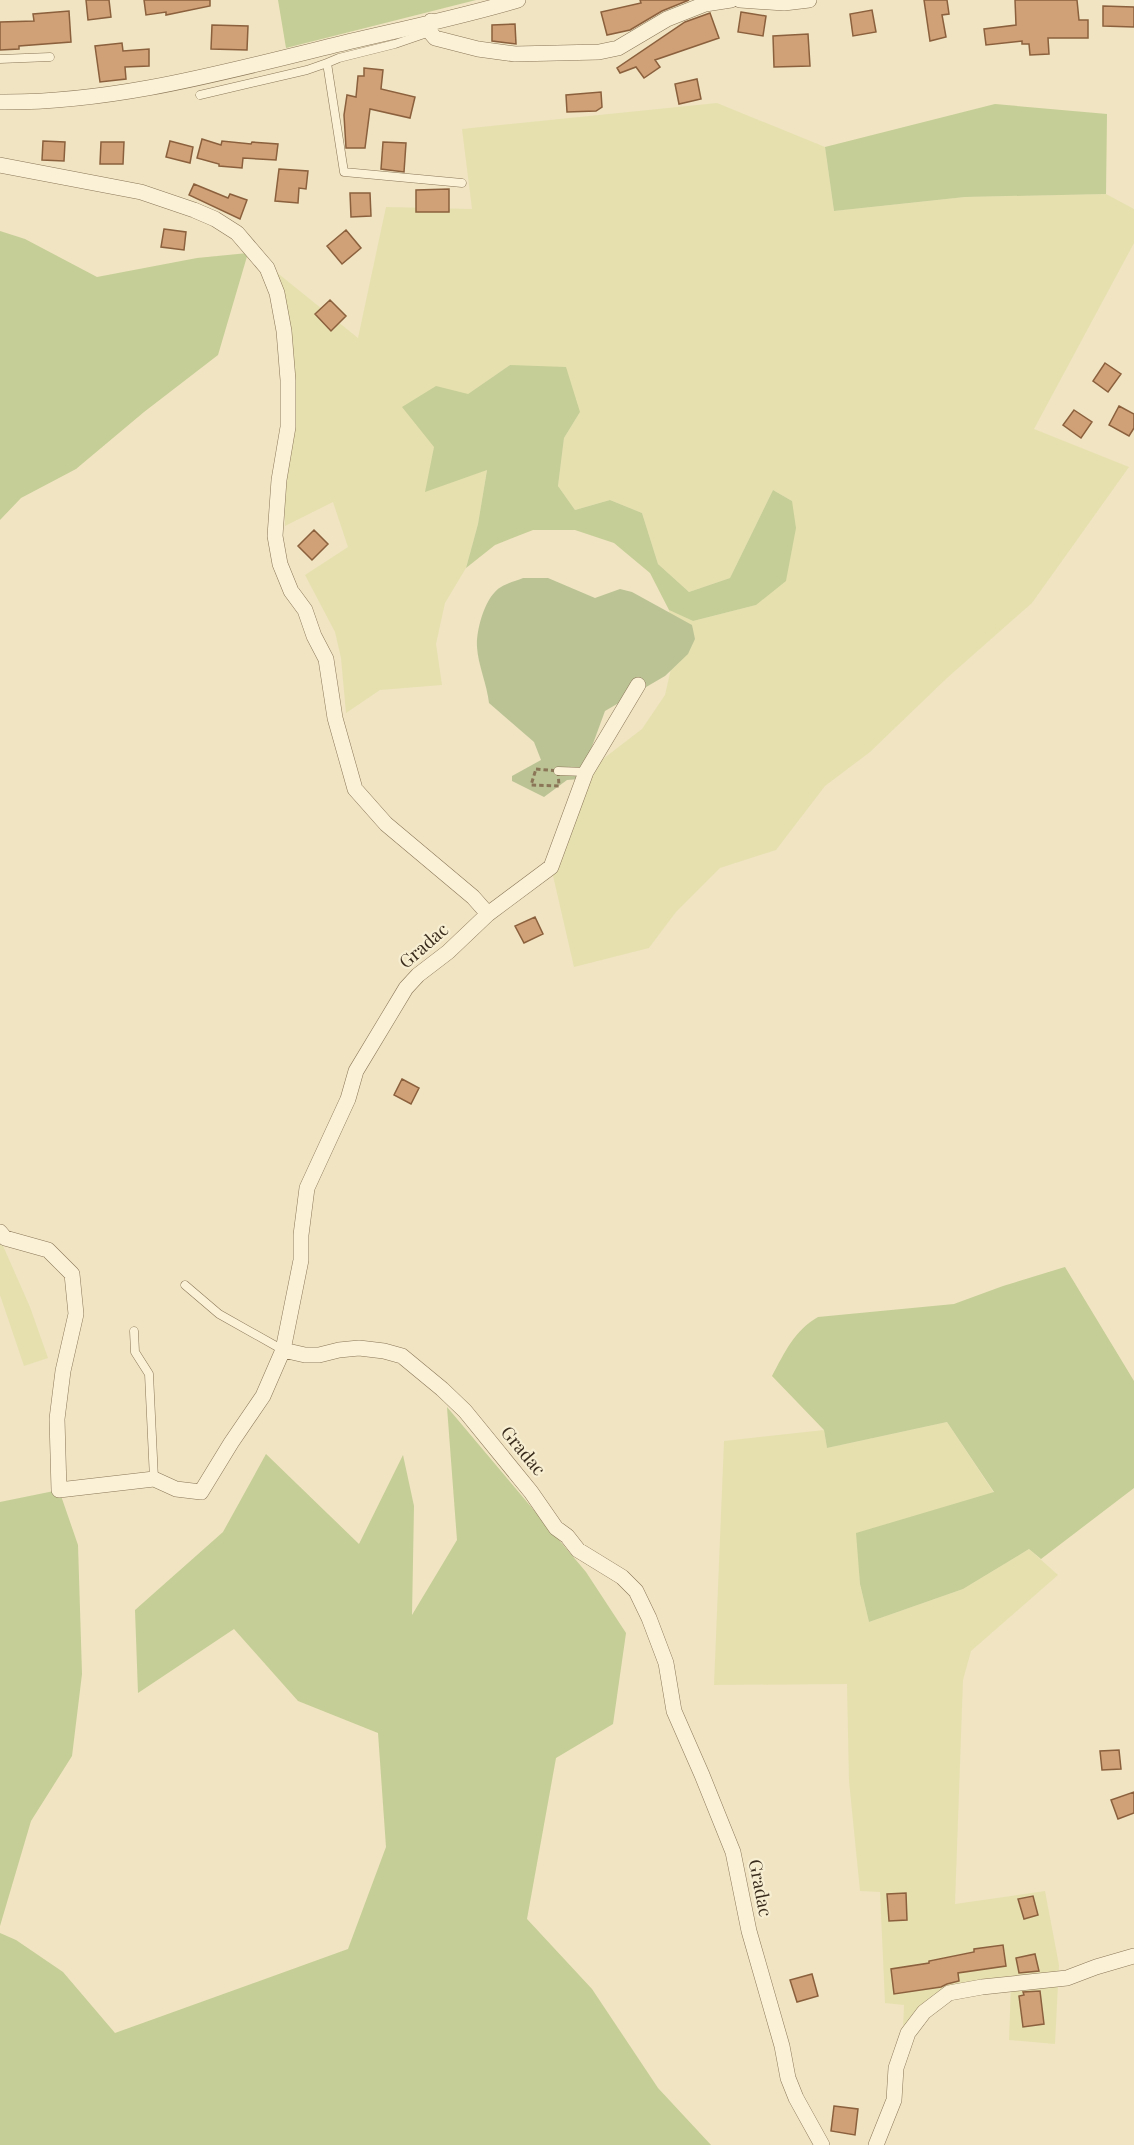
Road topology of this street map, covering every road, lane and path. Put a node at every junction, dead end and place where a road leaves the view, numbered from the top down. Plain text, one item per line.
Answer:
1 (518, 0) edge
2 (731, 0) edge
3 (740, 0) edge
4 (809, 0) edge
5 (431, 27) junction
6 (50, 57) dead end
7 (0, 59) edge
8 (327, 63) junction
9 (200, 95) dead end
10 (0, 102) edge
11 (0, 165) edge
12 (462, 183) dead end
13 (638, 685) dead end
14 (558, 771) junction
15 (586, 772) junction
16 (488, 914) junction
17 (0, 1232) edge
18 (185, 1285) dead end
19 (134, 1331) dead end
20 (283, 1350) junction
21 (154, 1479) junction
22 (1134, 1956) edge
23 (822, 2145) edge
24 (876, 2145) edge

1 - 5 street
2 - 5 street
3 - 4 street
5 - 8 lane
5 - 10 street
6 - 7 lane
8 - 9 lane
8 - 12 lane
11 - 16 street
13 - 15 street, Gradac
14 - 14 path
14 - 15 lane
15 - 16 street, Gradac
16 - 20 street, Gradac
17 - 21 street
18 - 20 lane
19 - 21 lane
20 - 21 street
20 - 23 street, Gradac
22 - 24 street

